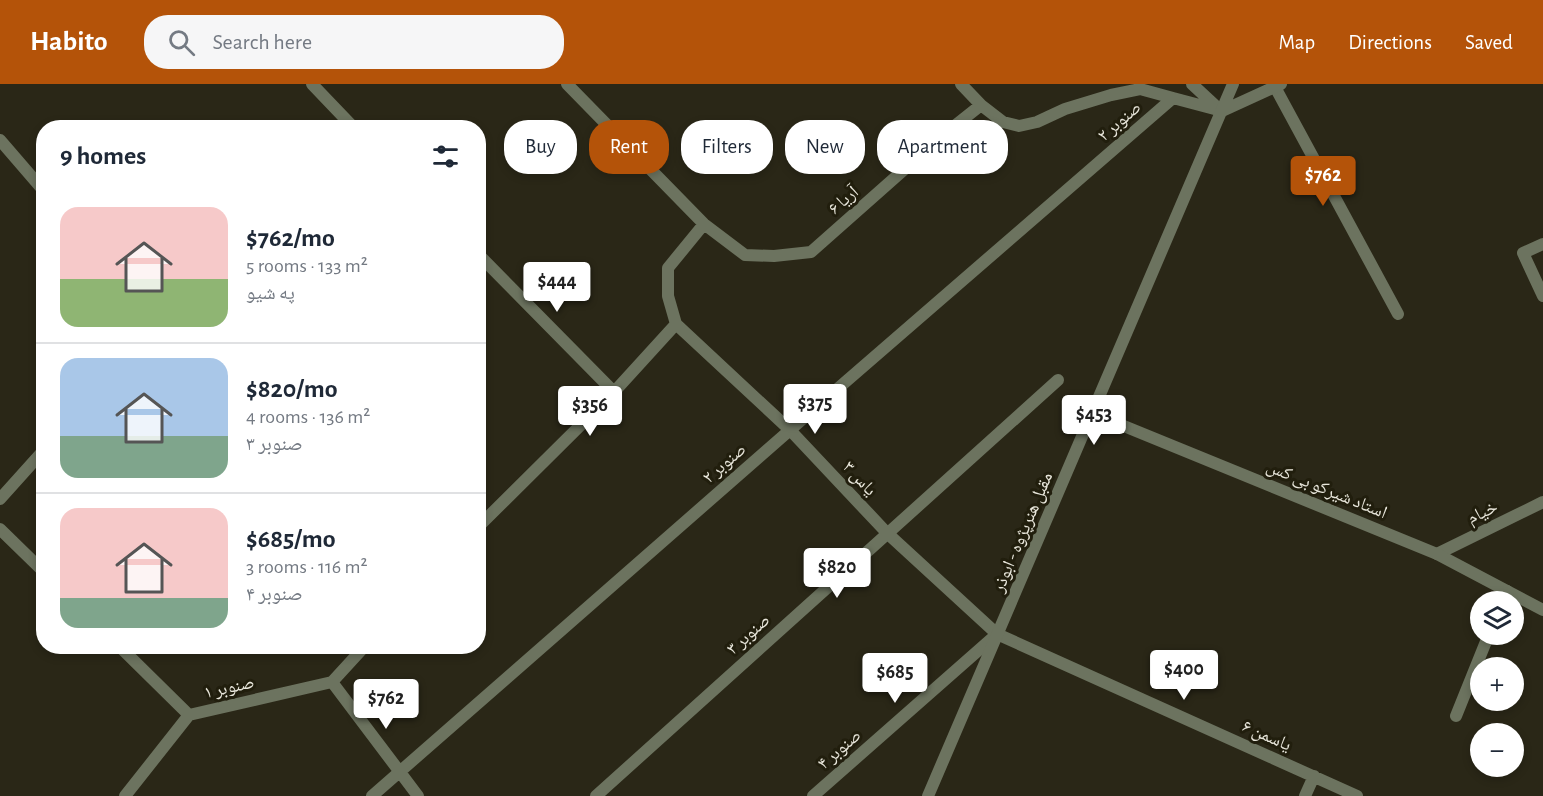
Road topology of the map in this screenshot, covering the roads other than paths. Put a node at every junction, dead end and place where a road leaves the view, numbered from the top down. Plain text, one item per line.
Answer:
1 (312, 84) edge
2 (567, 84) edge
3 (961, 84) edge
4 (1192, 84) edge
5 (1233, 84) edge
6 (1278, 85) edge
7 (1173, 98) junction
8 (981, 105) junction
9 (1222, 111) junction
10 (346, 120) edge
11 (0, 140) edge
12 (36, 182) edge
13 (705, 224) junction
14 (1543, 244) edge
15 (486, 262) edge
16 (1543, 296) edge
17 (1398, 314) dead end
18 (676, 324) junction
19 (1058, 380) dead end
20 (614, 392) junction
21 (1092, 413) junction
22 (790, 430) junction
23 (36, 459) edge
24 (0, 499) edge
25 (1543, 502) edge
26 (486, 519) edge
27 (0, 529) edge
28 (887, 533) junction
29 (1437, 554) junction
30 (36, 564) edge
31 (1497, 591) edge
32 (1524, 603) edge
33 (1543, 610) edge
34 (997, 634) junction
35 (1485, 645) edge
36 (127, 654) edge
37 (357, 654) edge
38 (332, 682) junction
39 (189, 715) junction
40 (1456, 716) dead end
41 (400, 773) junction
42 (1314, 776) junction
43 (125, 796) edge
44 (372, 796) edge
45 (418, 796) edge
46 (596, 796) edge
47 (813, 796) edge
48 (928, 796) edge
49 (1305, 796) edge
50 (1357, 796) edge

1 - 10 street
2 - 13 street, آریا ۶
3 - 8 street
4 - 9 street
5 - 9 street, مقبل هنرپژوه - ابوذر
6 - 9 street
6 - 17 street
7 - 8 street
7 - 9 street
7 - 22 street, صنوبر ۲
8 - 13 street, آریا ۶
9 - 21 street, مقبل هنرپژوه - ابوذر
11 - 12 street
13 - 18 street
14 - 16 street
15 - 20 street
18 - 20 street
18 - 22 street, یاس ۳
19 - 28 street, صنوبر ۳
20 - 26 street
21 - 29 street, استاد شیرکو بی کس
21 - 34 street, مقبل هنرپژوه - ابوذر
22 - 28 street, یاس ۳
22 - 41 street, صنوبر ۲
23 - 24 street
25 - 29 street, خیام
27 - 30 street
28 - 34 street, یاس ۳
28 - 46 street, صنوبر ۳
29 - 31 street, استاد شیرکو بی کس
32 - 33 street, استاد شیرکو بی کس
34 - 42 street, یاسمن ۶
34 - 47 street, صنوبر ۴
34 - 48 street, مقبل هنرپژوه - ابوذر
35 - 40 street
36 - 39 street
37 - 38 street
38 - 39 street, صنوبر ۱
38 - 41 street
39 - 43 street, صنوبر ۱
41 - 44 street, صنوبر ۲
41 - 45 street
42 - 49 street
42 - 50 street, یاسمن ۶

